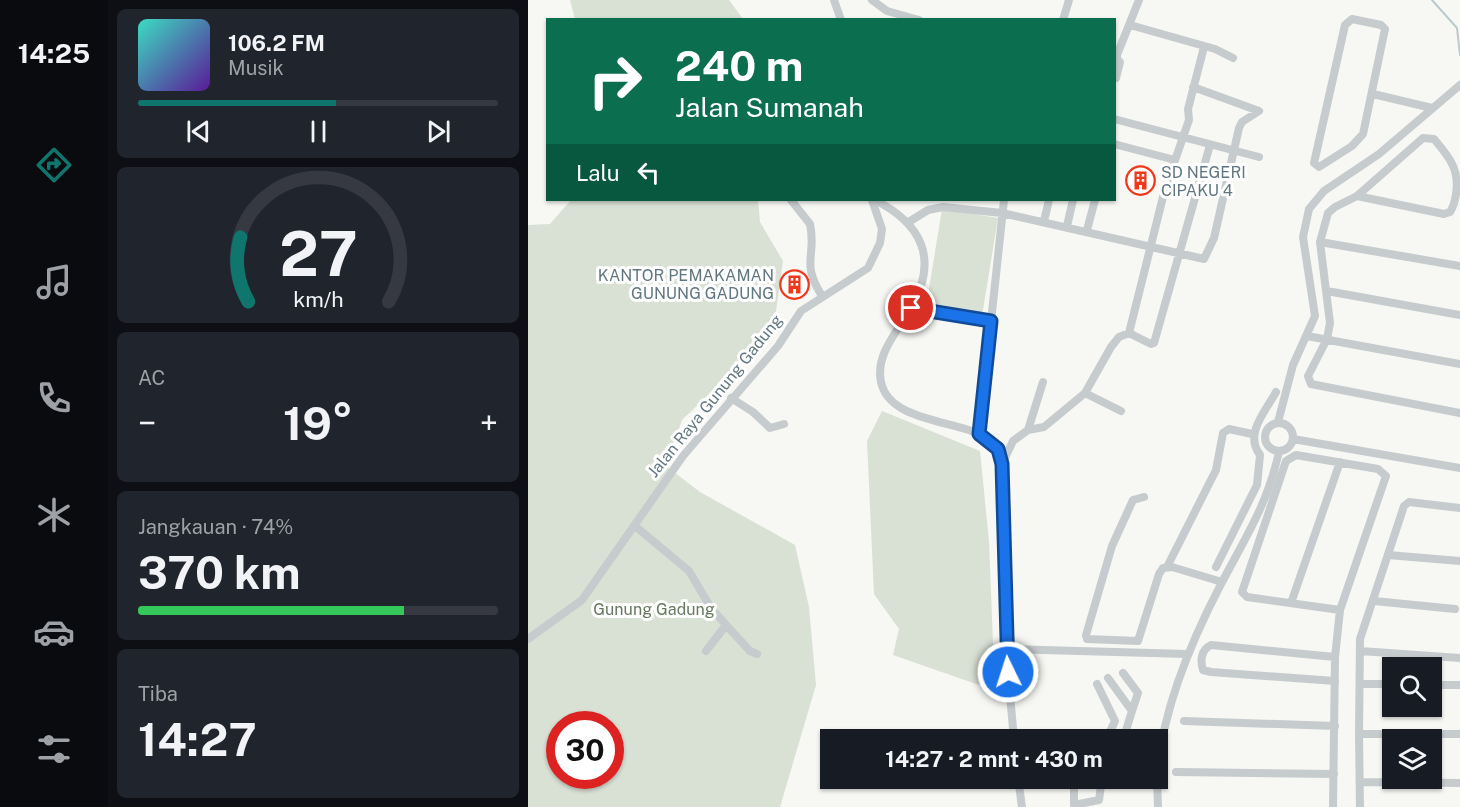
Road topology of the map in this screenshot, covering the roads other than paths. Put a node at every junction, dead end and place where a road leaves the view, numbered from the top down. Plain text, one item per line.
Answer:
1 (834, 0) edge
2 (872, 0) edge
3 (1069, 0) edge
4 (1139, 0) edge
5 (840, 18) edge
6 (912, 18) edge
7 (1064, 18) edge
8 (1130, 25) junction
9 (1204, 47) junction
10 (1233, 58) dead end
11 (1116, 78) dead end
12 (1460, 85) edge
13 (1193, 87) junction
14 (1373, 94) junction
15 (1432, 108) junction
16 (1116, 120) edge
17 (1183, 137) junction
18 (1116, 145) edge
19 (1210, 145) junction
20 (1235, 151) junction
21 (1259, 157) dead end
22 (1175, 160) junction
23 (1358, 196) junction
24 (791, 201) edge
25 (873, 201) edge
26 (874, 201) edge
27 (1004, 201) edge
28 (1049, 201) edge
29 (1073, 201) edge
30 (1095, 201) edge
31 (1002, 213) junction
32 (1044, 221) junction
33 (907, 224) junction
34 (1067, 226) junction
35 (1087, 231) junction
36 (1320, 242) junction
37 (1151, 246) junction
38 (1180, 254) junction
39 (1460, 266) edge
40 (1327, 291) junction
41 (822, 297) junction
42 (911, 308) junction
43 (1460, 315) edge
44 (991, 321) junction
45 (1129, 333) junction
46 (1307, 336) junction
47 (1327, 339) junction
48 (1460, 364) edge
49 (1043, 382) dead end
50 (1276, 392) dead end
51 (1085, 393) junction
52 (732, 398) junction
53 (1121, 411) dead end
54 (1460, 412) edge
55 (1278, 423) junction
56 (784, 424) dead end
57 (1028, 430) junction
58 (979, 434) junction
59 (1252, 434) junction
60 (1293, 439) junction
61 (1279, 452) junction
62 (1340, 462) junction
63 (1002, 464) junction
64 (1460, 468) edge
65 (1144, 497) dead end
66 (1460, 508) edge
67 (635, 526) junction
68 (1388, 555) junction
69 (1460, 561) edge
70 (1167, 567) junction
71 (1216, 567) dead end
72 (1222, 582) junction
73 (1374, 601) junction
74 (1291, 603) junction
75 (1455, 609) dead end
76 (1340, 610) junction
77 (726, 625) junction
78 (528, 639) edge
79 (1006, 649) junction
80 (706, 651) dead end
81 (1360, 651) junction
82 (1203, 652) junction
83 (757, 654) dead end
84 (1187, 654) junction
85 (1335, 657) junction
86 (1460, 658) edge
87 (1202, 663) junction
88 (1123, 673) dead end
89 (1108, 678) dead end
90 (1335, 681) junction
91 (1097, 684) dead end
92 (1360, 684) junction
93 (1382, 684) edge
94 (1442, 685) edge
95 (1460, 685) edge
96 (1132, 711) junction
97 (1184, 721) dead end
98 (1335, 726) junction
99 (1013, 729) edge
100 (1111, 729) edge
101 (1126, 729) edge
102 (1166, 729) edge
103 (1359, 734) junction
104 (1460, 735) edge
105 (1176, 772) dead end
106 (1334, 774) junction
107 (1360, 782) junction
108 (1460, 783) edge
109 (1020, 789) edge
110 (1073, 789) edge
111 (1100, 789) edge
112 (1157, 789) edge
113 (1071, 806) edge
114 (1022, 807) edge
115 (1158, 807) edge
116 (1333, 807) edge
117 (1360, 807) edge

1 - 5 street
2 - 6 street
3 - 7 street
4 - 8 street
8 - 9 street
8 - 11 street
9 - 10 street
9 - 13 street
12 - 15 street
13 - 17 street
13 - 20 street
14 - 14 street
14 - 15 street
15 - 46 street
16 - 17 street
17 - 19 street
17 - 22 street
18 - 22 street
19 - 20 street
19 - 38 street
20 - 21 street
20 - 38 street
22 - 37 street
23 - 23 street
23 - 36 street
24 - 41 street
25 - 41 street, Jalan Raya Gunung Gadung
26 - 33 street
27 - 31 street
28 - 32 street
29 - 34 street
30 - 35 street
31 - 32 street
31 - 33 street
31 - 44 street
32 - 34 street
33 - 42 street
34 - 35 street
35 - 37 street
36 - 39 street
36 - 40 street
37 - 38 street
37 - 45 street
38 - 45 street
40 - 43 street
40 - 47 street
41 - 52 street, Jalan Raya Gunung Gadung
42 - 44 street
42 - 58 street
44 - 58 street
45 - 51 street
46 - 47 street
46 - 55 street
47 - 48 street
47 - 54 street
49 - 57 street
50 - 59 street
51 - 53 street
51 - 57 street
52 - 56 street
52 - 67 street, Jalan Raya Gunung Gadung
55 - 60 street
55 - 61 street
57 - 63 street
58 - 63 street
59 - 70 street
59 - 71 street
60 - 61 street
60 - 64 street
61 - 72 street
62 - 74 street
62 - 74 street
62 - 76 street
63 - 79 street
65 - 70 street
66 - 68 street
67 - 77 street
67 - 78 street, Jalan Raya Gunung Gadung
68 - 69 street
68 - 73 street
70 - 72 street
72 - 84 street
73 - 75 street
73 - 81 street
74 - 76 street
76 - 85 street
77 - 80 street
77 - 83 street
79 - 84 street
79 - 99 street
81 - 86 street
81 - 92 street
82 - 84 street
82 - 85 street
82 - 87 street
84 - 87 street
84 - 102 street
85 - 90 street
87 - 90 street
88 - 96 street
89 - 96 street
90 - 98 street
91 - 100 street
92 - 93 street
92 - 103 street
94 - 95 street
96 - 101 street
97 - 98 street
98 - 106 street
103 - 104 street
103 - 107 street
105 - 106 street
106 - 116 street
107 - 108 street
107 - 117 street
109 - 114 street
110 - 113 street
111 - 113 street
112 - 115 street

